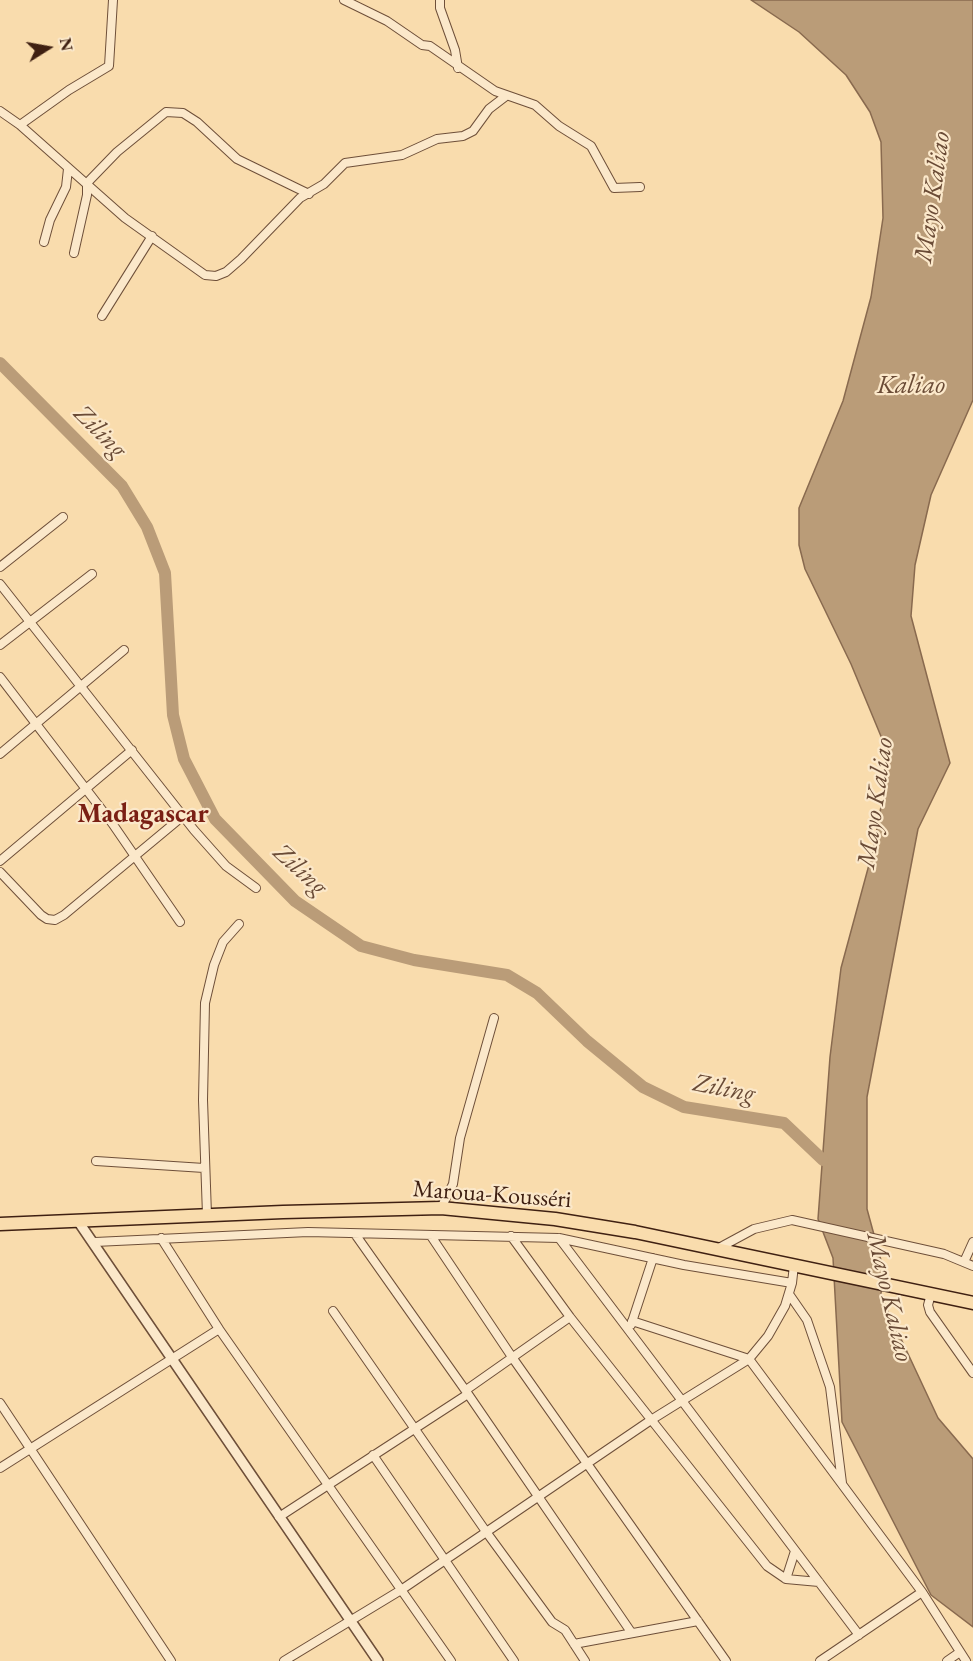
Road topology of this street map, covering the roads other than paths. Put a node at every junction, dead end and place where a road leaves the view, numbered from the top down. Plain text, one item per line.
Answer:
1 (113, 0) edge
2 (344, 0) edge
3 (440, 0) edge
4 (458, 68) junction
5 (506, 96) junction
6 (0, 111) edge
7 (20, 125) junction
8 (68, 169) junction
9 (87, 183) junction
10 (640, 187) dead end
11 (309, 194) junction
12 (152, 236) junction
13 (44, 242) dead end
14 (74, 253) dead end
15 (102, 316) dead end
16 (63, 517) dead end
17 (0, 567) edge
18 (92, 574) dead end
19 (0, 584) edge
20 (30, 621) junction
21 (0, 645) edge
22 (124, 650) dead end
23 (0, 677) edge
24 (81, 684) junction
25 (34, 723) junction
26 (132, 750) junction
27 (0, 753) edge
28 (86, 788) junction
29 (183, 816) junction
30 (134, 855) junction
31 (0, 861) edge
32 (0, 872) edge
33 (256, 888) dead end
34 (180, 921) dead end
35 (239, 924) dead end
36 (494, 1017) dead end
37 (96, 1161) dead end
38 (204, 1168) junction
39 (441, 1208) junction
40 (207, 1215) junction
41 (78, 1221) junction
42 (0, 1224) edge
43 (355, 1234) junction
44 (431, 1236) junction
45 (511, 1236) junction
46 (161, 1238) junction
47 (559, 1238) junction
48 (94, 1242) junction
49 (973, 1242) edge
50 (717, 1249) junction
51 (653, 1258) junction
52 (964, 1262) junction
53 (794, 1265) junction
54 (973, 1266) edge
55 (792, 1283) junction
56 (789, 1294) junction
57 (931, 1294) junction
58 (973, 1303) edge
59 (333, 1311) dead end
60 (570, 1317) junction
61 (632, 1321) junction
62 (219, 1329) junction
63 (629, 1330) junction
64 (512, 1357) junction
65 (172, 1359) junction
66 (749, 1359) junction
67 (973, 1373) edge
68 (467, 1392) junction
69 (682, 1402) junction
70 (0, 1403) edge
71 (651, 1420) junction
72 (414, 1429) junction
73 (29, 1448) junction
74 (373, 1455) junction
75 (586, 1464) junction
76 (0, 1468) edge
77 (328, 1484) junction
78 (842, 1486) junction
79 (540, 1497) junction
80 (279, 1516) junction
81 (486, 1533) junction
82 (795, 1551) junction
83 (444, 1561) junction
84 (786, 1579) junction
85 (819, 1582) junction
86 (401, 1590) junction
87 (921, 1592) junction
88 (351, 1621) junction
89 (698, 1621) junction
90 (631, 1632) junction
91 (859, 1635) junction
92 (574, 1644) junction
93 (960, 1652) junction
94 (171, 1661) edge
95 (284, 1661) edge
96 (378, 1661) edge
97 (451, 1661) edge
98 (514, 1661) edge
99 (585, 1661) edge
100 (726, 1661) edge
101 (820, 1661) edge
102 (947, 1661) edge
103 (966, 1661) edge

1 - 7 street
2 - 4 street
3 - 4 street
4 - 5 street
5 - 10 street
5 - 11 street
6 - 7 street
7 - 8 street
8 - 9 street
8 - 13 street
9 - 11 street
9 - 12 street
9 - 14 street
11 - 12 street
12 - 15 street
16 - 17 street
18 - 20 street
19 - 20 street
20 - 21 street
20 - 24 street
22 - 24 street
23 - 25 street
24 - 25 street
24 - 26 street
25 - 27 street
25 - 28 street
26 - 28 street
26 - 29 street
28 - 30 street
28 - 31 street
29 - 30 street
29 - 33 street
30 - 32 street
30 - 34 street
35 - 38 street
36 - 39 street
37 - 38 street
38 - 40 street
39 - 40 highway, Maroua-Kousséri
39 - 50 highway, Maroua-Kousséri
40 - 41 highway, Maroua-Kousséri
41 - 42 highway, Maroua-Kousséri
41 - 48 street
43 - 44 street
43 - 46 street
43 - 68 street
44 - 45 street
44 - 64 street
45 - 47 street
45 - 60 street
46 - 48 street
46 - 62 street
47 - 51 street
47 - 63 street
48 - 65 street
49 - 52 street
50 - 52 street
50 - 53 highway, Maroua-Kousséri
51 - 55 street
51 - 61 street
52 - 54 street
53 - 55 street
53 - 57 highway, Maroua-Kousséri
55 - 56 street
56 - 66 street
56 - 78 street
57 - 58 highway, Maroua-Kousséri
57 - 67 street
59 - 72 street
60 - 64 street
60 - 71 street
61 - 63 street
61 - 66 street
62 - 65 street
62 - 77 street
63 - 69 street
64 - 68 street
64 - 75 street
65 - 73 street
65 - 80 street
66 - 69 street
66 - 78 street
68 - 72 street
68 - 79 street
69 - 71 street
69 - 82 street
70 - 73 street
71 - 75 street
71 - 84 street
72 - 74 street
72 - 81 street
73 - 76 street
73 - 94 street
74 - 77 street
74 - 83 street
75 - 79 street
75 - 89 street
77 - 80 street
77 - 86 street
78 - 87 street
79 - 81 street
79 - 90 street
80 - 88 street
81 - 83 street
81 - 92 street
82 - 84 street
82 - 85 street
83 - 86 street
83 - 98 street
84 - 85 street
85 - 91 street
86 - 88 street
86 - 97 street
87 - 91 street
87 - 93 street
88 - 95 street
88 - 96 street
89 - 90 street
89 - 100 street
90 - 92 street
91 - 101 street
92 - 99 street
93 - 102 street
93 - 103 street

